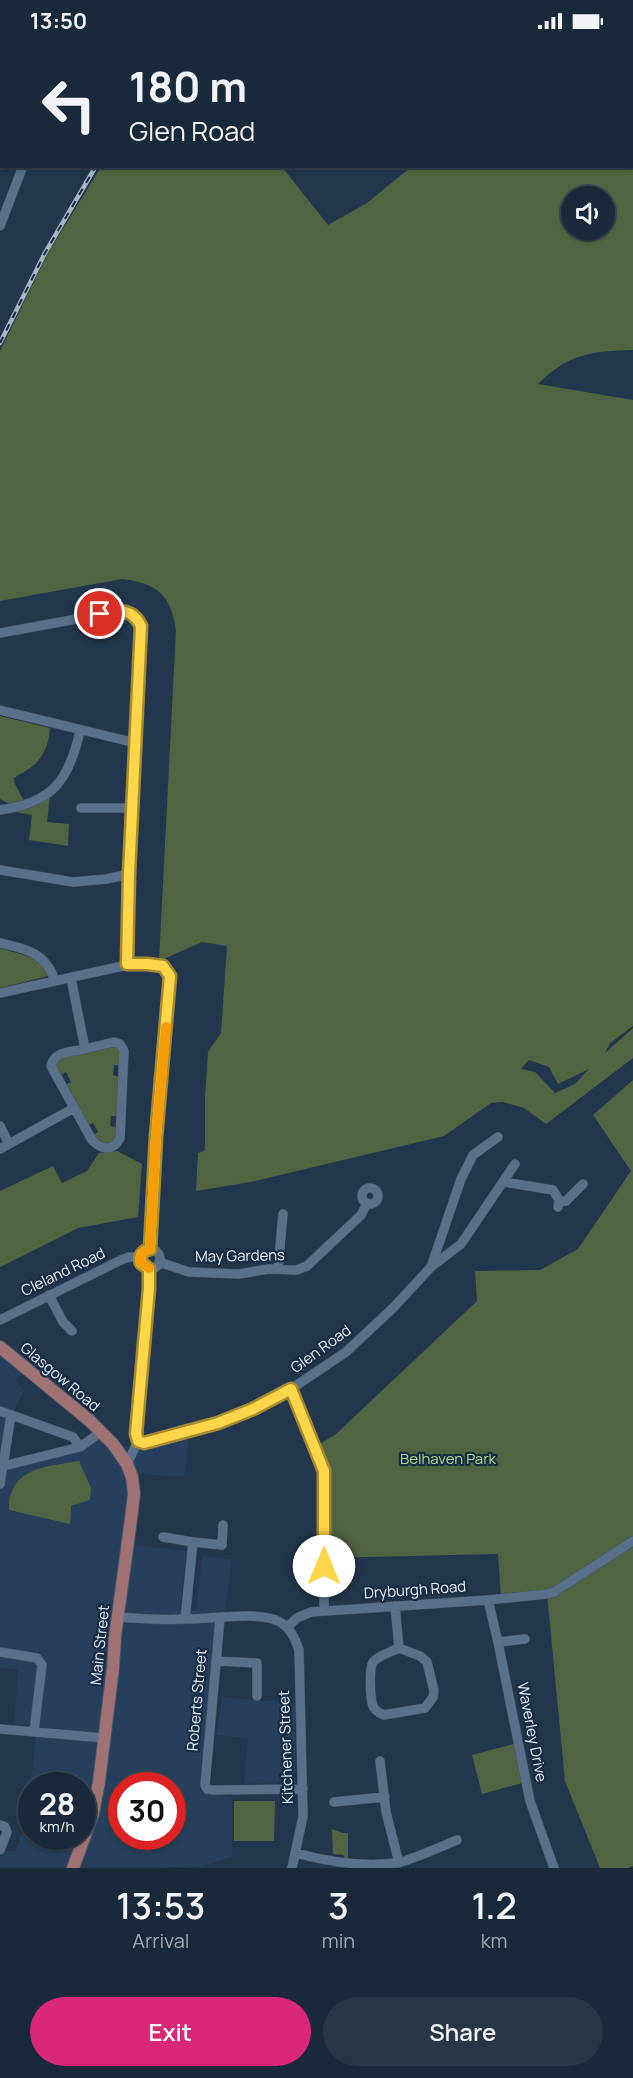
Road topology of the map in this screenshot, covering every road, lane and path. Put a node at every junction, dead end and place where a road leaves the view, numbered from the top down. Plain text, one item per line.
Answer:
1 (22, 168) edge
2 (0, 226) edge
3 (0, 633) edge
4 (0, 710) edge
5 (80, 731) junction
6 (136, 743) junction
7 (81, 808) dead end
8 (132, 808) junction
9 (0, 812) edge
10 (0, 870) edge
11 (129, 874) junction
12 (0, 943) edge
13 (127, 964) junction
14 (71, 978) junction
15 (55, 981) junction
16 (0, 993) edge
17 (85, 1049) junction
18 (74, 1108) junction
19 (0, 1126) edge
20 (498, 1137) dead end
21 (9, 1144) junction
22 (0, 1149) edge
23 (515, 1164) dead end
24 (504, 1182) junction
25 (584, 1184) dead end
26 (367, 1203) dead end
27 (283, 1214) dead end
28 (150, 1249) junction
29 (141, 1257) junction
30 (159, 1262) junction
31 (431, 1267) junction
32 (279, 1268) junction
33 (149, 1269) junction
34 (49, 1295) junction
35 (0, 1320) edge
36 (72, 1330) dead end
37 (0, 1347) edge
38 (291, 1389) junction
39 (0, 1411) edge
40 (11, 1414) junction
41 (101, 1432) junction
42 (138, 1441) junction
43 (81, 1447) junction
44 (127, 1464) junction
45 (1, 1466) edge
46 (0, 1484) edge
47 (223, 1525) dead end
48 (163, 1537) dead end
49 (633, 1541) edge
50 (193, 1542) junction
51 (488, 1600) junction
52 (395, 1606) junction
53 (324, 1610) junction
54 (118, 1617) junction
55 (220, 1618) junction
56 (185, 1619) junction
57 (287, 1627) junction
58 (525, 1639) dead end
59 (498, 1642) junction
60 (399, 1648) junction
61 (0, 1652) edge
62 (216, 1661) junction
63 (257, 1696) dead end
64 (0, 1730) edge
65 (34, 1731) junction
66 (105, 1738) junction
67 (380, 1761) dead end
68 (303, 1789) junction
69 (385, 1797) junction
70 (334, 1802) dead end
71 (0, 1825) edge
72 (457, 1840) dead end
73 (0, 1850) edge
74 (296, 1853) junction
75 (399, 1863) junction
76 (336, 1866) edge
77 (73, 1868) edge
78 (292, 1868) edge
79 (554, 1868) edge

1 - 2 street
3 - 6 street
4 - 5 street
5 - 6 street
5 - 9 street
6 - 8 street
7 - 8 street
8 - 11 street
10 - 11 street
11 - 13 street
12 - 15 street
13 - 14 street
13 - 28 street
14 - 15 street
14 - 17 street
15 - 16 street
17 - 18 street
17 - 18 street
18 - 21 street
19 - 21 street
20 - 31 street, Glen Road
21 - 22 street
23 - 24 street, Glen Road
24 - 25 street
24 - 31 street, Glen Road
26 - 32 street, May Gardens
27 - 32 street
28 - 29 street
28 - 30 street
29 - 33 street
29 - 34 street, Cleland Road
30 - 32 street, May Gardens
30 - 33 street
31 - 38 street, Glen Road
33 - 42 street
34 - 35 street, Cleland Road
34 - 36 street
37 - 41 main road, Glasgow Road
38 - 42 street, Glen Road
38 - 53 street
39 - 40 street
40 - 43 street
40 - 45 street
41 - 43 street
41 - 44 main road, Main Street
42 - 44 street
43 - 45 street
44 - 54 main road, Main Street
45 - 46 street
47 - 50 street
48 - 50 street
49 - 51 street, Dryburgh Road
50 - 56 street
51 - 52 street, Dryburgh Road
51 - 59 street, Waverley Drive
52 - 53 street, Dryburgh Road
52 - 60 street
53 - 57 street, Dryburgh Road
54 - 56 street
54 - 66 main road, Main Street
55 - 56 street
55 - 57 street
55 - 62 street, Roberts Street
57 - 68 street, Kitchener Street
58 - 59 street
59 - 79 street, Waverley Drive
60 - 60 street
61 - 65 street
62 - 63 street
62 - 68 street, Roberts Street
64 - 65 street
65 - 66 street
66 - 77 main road, Main Street
67 - 69 street
68 - 74 street, Kitchener Street
69 - 70 street
69 - 75 street
71 - 73 street
72 - 75 street
74 - 76 street
74 - 78 street, Kitchener Street
75 - 76 street

